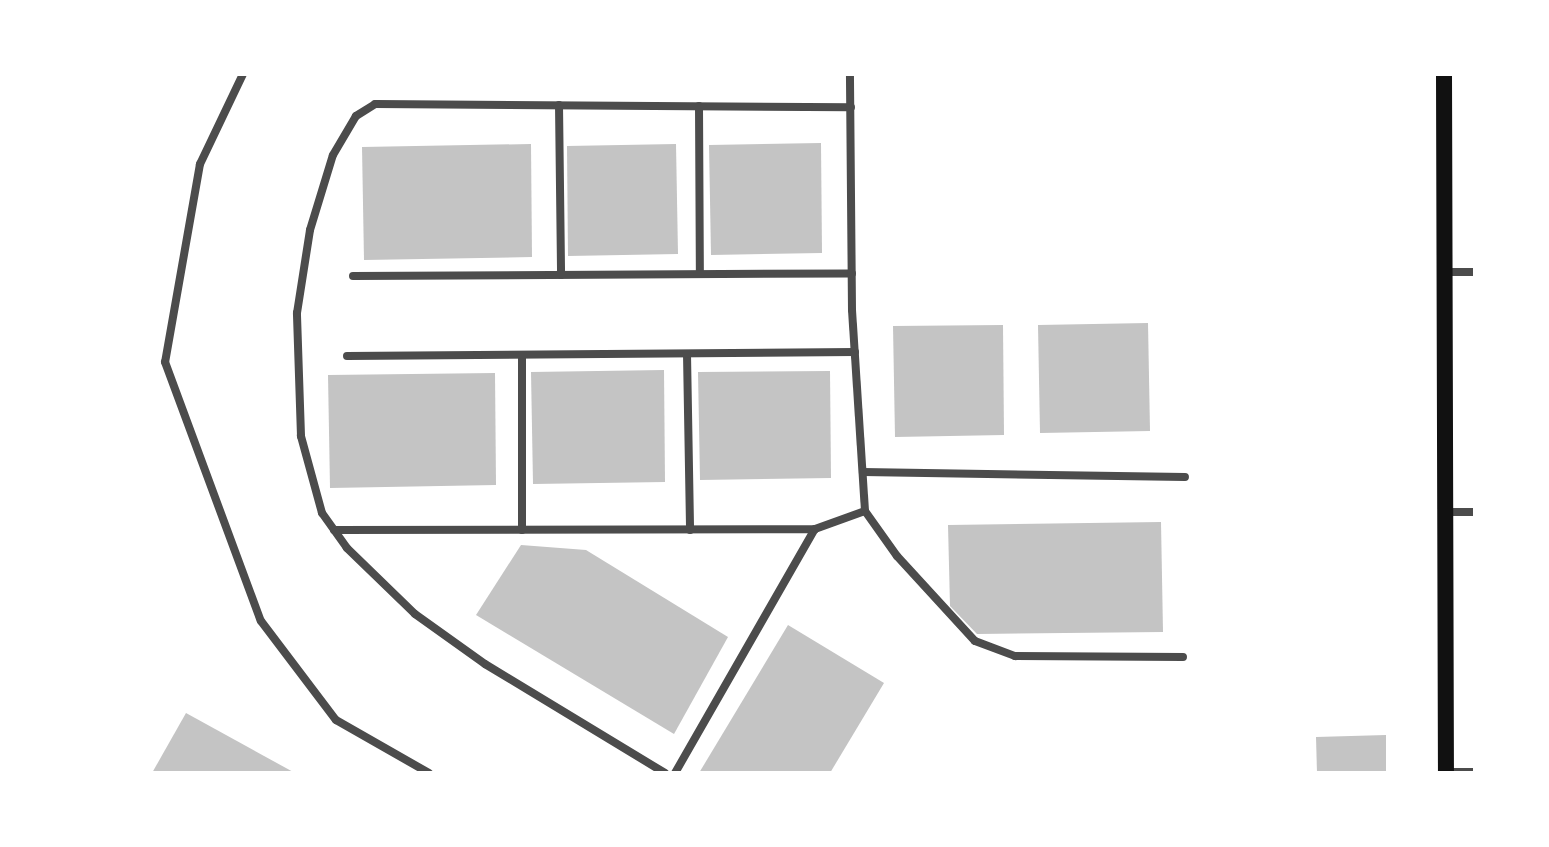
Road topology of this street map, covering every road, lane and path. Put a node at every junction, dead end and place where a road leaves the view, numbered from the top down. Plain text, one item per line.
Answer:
1 (243, 74) edge
2 (850, 74) edge
3 (1444, 74) edge
4 (559, 105) junction
5 (699, 106) junction
6 (851, 107) junction
7 (1448, 272) junction
8 (1475, 272) edge
9 (852, 273) junction
10 (700, 274) junction
11 (561, 275) junction
12 (353, 276) dead end
13 (855, 352) junction
14 (687, 354) junction
15 (522, 355) junction
16 (347, 356) dead end
17 (863, 472) junction
18 (1185, 477) dead end
19 (865, 511) junction
20 (1446, 512) junction
21 (1475, 512) edge
22 (815, 529) junction
23 (334, 530) junction
24 (522, 530) junction
25 (690, 530) junction
26 (1183, 657) dead end
27 (1446, 772) edge
28 (1475, 772) edge
29 (429, 773) edge
30 (665, 773) edge
31 (675, 773) edge

1 - 29 street
2 - 6 street
3 - 7 main road
4 - 5 street
4 - 11 street
4 - 23 street
5 - 6 street
5 - 10 street
6 - 9 street
7 - 8 street
7 - 20 main road
9 - 10 street
9 - 13 street
10 - 11 street
11 - 12 street
13 - 14 street
13 - 17 street
14 - 15 street
14 - 25 street
15 - 16 street
15 - 24 street
17 - 18 street
17 - 19 street
19 - 22 street
19 - 26 street
20 - 21 street
20 - 27 main road
22 - 25 street
22 - 31 street
23 - 24 street
23 - 30 street
24 - 25 street
27 - 28 street

